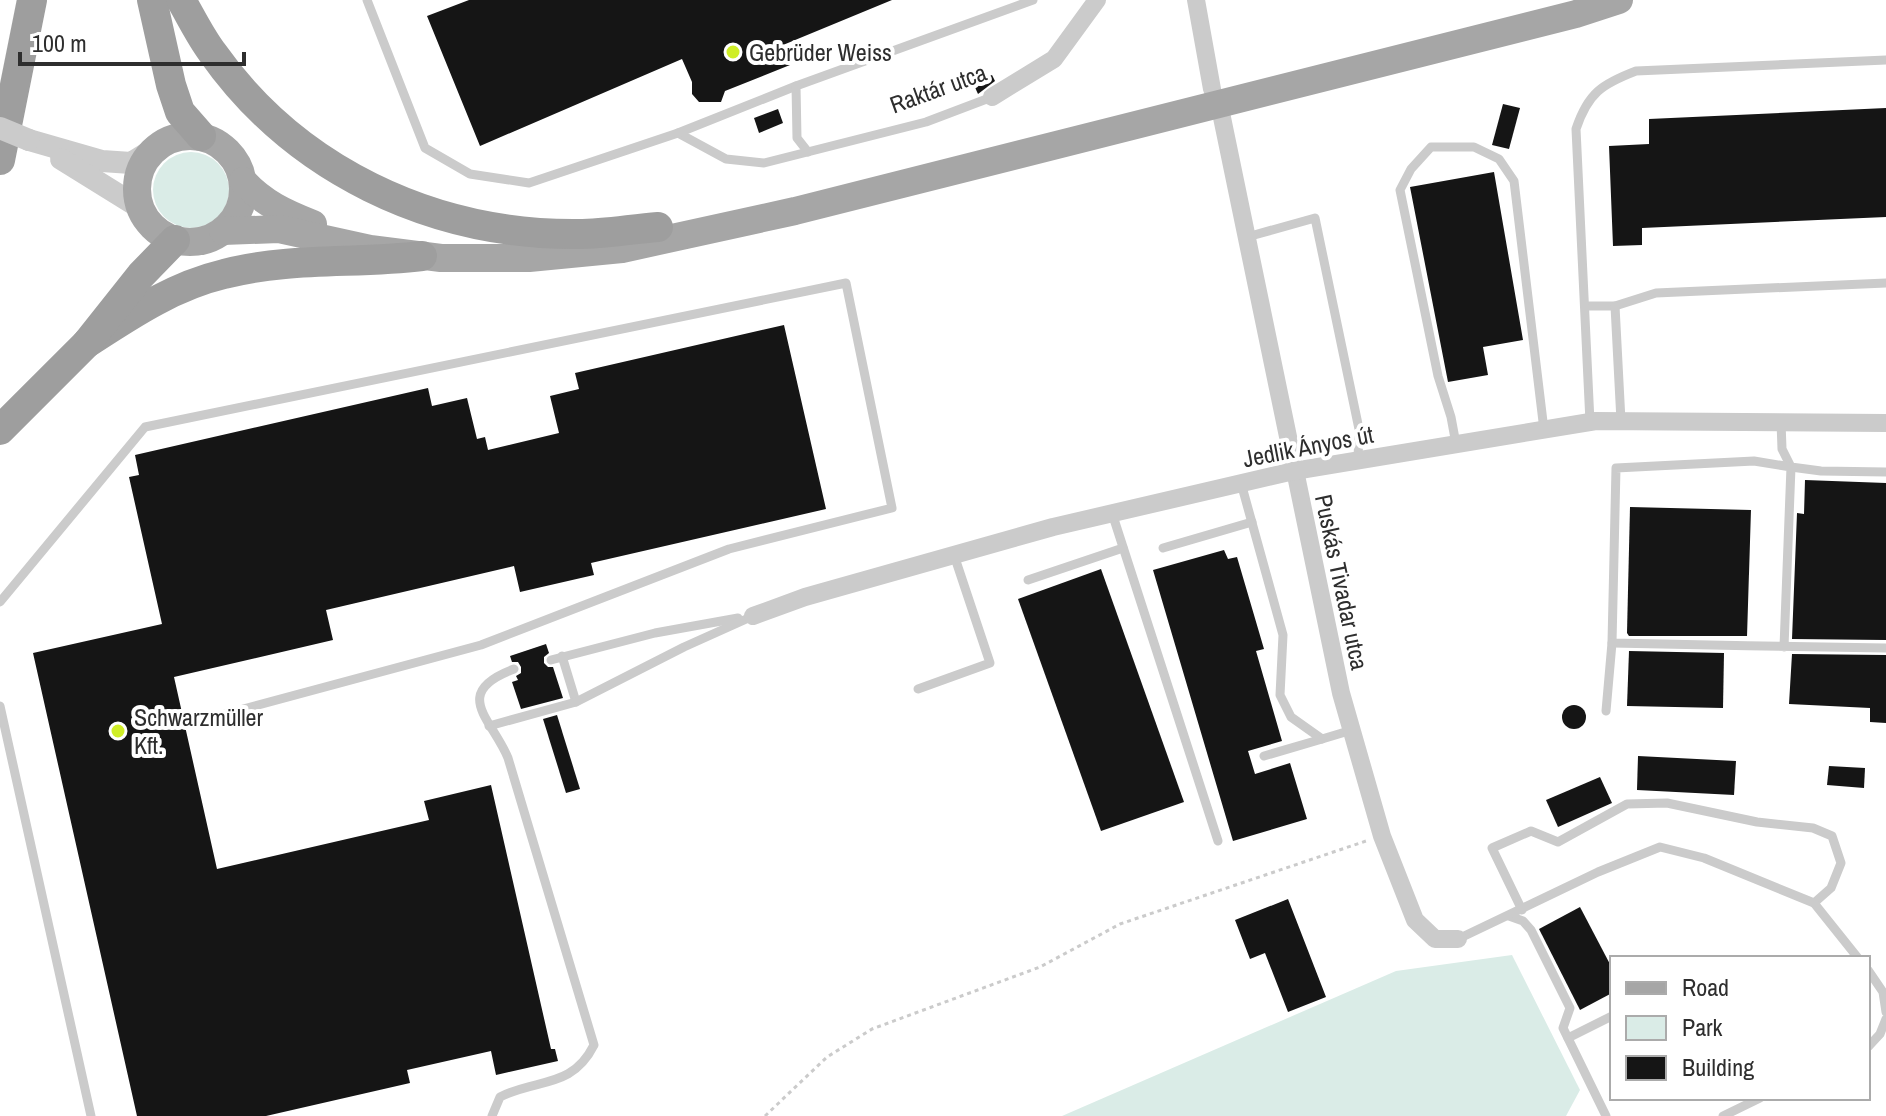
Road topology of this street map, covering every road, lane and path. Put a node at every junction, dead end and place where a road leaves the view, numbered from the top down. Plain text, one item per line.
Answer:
1 (32, 0) edge
2 (152, 0) edge
3 (181, 0) edge
4 (367, 0) edge
5 (1033, 0) edge
6 (1097, 0) edge
7 (1196, 0) edge
8 (1572, 0) edge
9 (1619, 0) edge
10 (1886, 60) edge
11 (796, 86) junction
12 (1216, 96) junction
13 (992, 97) joint
14 (0, 128) edge
15 (678, 133) junction
16 (201, 136) junction
17 (29, 140) junction
18 (155, 148) junction
19 (808, 152) junction
20 (0, 160) edge
21 (243, 181) junction
22 (140, 208) junction
23 (658, 227) junction
24 (223, 231) junction
25 (1247, 237) junction
26 (175, 240) junction
27 (422, 256) junction
28 (1886, 283) edge
29 (1585, 306) junction
30 (1615, 306) junction
31 (87, 343) junction
32 (1621, 421) junction
33 (1590, 422) junction
34 (1781, 422) junction
35 (1886, 423) edge
36 (0, 430) edge
37 (1544, 430) junction
38 (1456, 444) junction
39 (1358, 460) junction
40 (1791, 467) junction
41 (1294, 471) junction
42 (1886, 472) edge
43 (1241, 483) junction
44 (1112, 513) junction
45 (1252, 522) junction
46 (1123, 548) junction
47 (1163, 548) dead end
48 (954, 555) junction
49 (1028, 580) dead end
50 (0, 602) edge
51 (753, 616) junction
52 (1612, 643) junction
53 (1784, 647) junction
54 (1886, 648) edge
55 (562, 656) junction
56 (551, 660) dead end
57 (514, 669) dead end
58 (918, 689) dead end
59 (576, 702) junction
60 (0, 706) edge
61 (1606, 711) dead end
62 (195, 722) dead end
63 (489, 726) junction
64 (1352, 730) junction
65 (1322, 739) junction
66 (1264, 756) dead end
67 (1382, 836) junction
68 (1218, 841) dead end
69 (1814, 903) junction
70 (1522, 910) junction
71 (1509, 916) junction
72 (1458, 939) joint
73 (1856, 956) edge
74 (1870, 973) edge
75 (1886, 1012) edge
76 (1610, 1017) edge
77 (1886, 1019) edge
78 (1568, 1038) junction
79 (1870, 1045) edge
80 (1756, 1100) edge
81 (91, 1116) edge
82 (492, 1116) edge
83 (765, 1116) edge
84 (1606, 1116) edge
85 (1723, 1116) edge

1 - 20 highway
2 - 16 highway
3 - 23 highway
4 - 15 lane
5 - 11 lane
6 - 13 street, Raktár utca
7 - 12 street, Puskás Tivadar utca
8 - 12 main road
9 - 12 main road
10 - 29 lane
11 - 15 lane
11 - 19 lane
12 - 23 main road
12 - 25 street, Puskás Tivadar utca
12 - 27 main road
13 - 19 lane, Raktár utca
14 - 17 street, bridge
15 - 19 lane, Raktár utca
16 - 18 main road
16 - 21 main road
17 - 18 street
17 - 22 street
18 - 22 main road
21 - 23 main road
21 - 24 main road
22 - 26 main road
24 - 26 main road
24 - 27 main road
25 - 39 lane
25 - 41 street, Puskás Tivadar utca
26 - 31 highway
27 - 31 highway
28 - 30 lane
29 - 30 lane
29 - 33 lane
30 - 32 lane
31 - 36 highway
32 - 33 street, Jedlik Ányos út
32 - 34 street, Jedlik Ányos út
33 - 37 street, Jedlik Ányos út
34 - 35 street, Jedlik Ányos út
34 - 40 lane
37 - 38 street, Jedlik Ányos út
37 - 38 lane
38 - 39 street, Jedlik Ányos út
39 - 41 street, Jedlik Ányos út
40 - 42 lane
40 - 52 lane
40 - 53 lane
41 - 43 street, Jedlik Ányos út
41 - 64 street, Puskás Tivadar utca
43 - 44 street, Jedlik Ányos út
43 - 45 lane
44 - 46 lane
44 - 48 street, Jedlik Ányos út
45 - 47 lane
45 - 65 lane
46 - 49 lane
46 - 68 lane
48 - 51 street, Jedlik Ányos út
48 - 58 lane
50 - 62 lane
51 - 55 lane
51 - 59 lane
52 - 53 lane
52 - 61 lane
53 - 54 lane
55 - 56 lane
55 - 59 lane
57 - 63 lane
59 - 63 lane
60 - 81 lane
63 - 82 lane
64 - 65 lane
64 - 67 street, Puskás Tivadar utca
65 - 66 lane
67 - 72 street, Puskás Tivadar utca
67 - 83 path
69 - 70 lane
69 - 70 lane
69 - 73 lane
70 - 71 lane
71 - 72 lane
71 - 78 lane
74 - 75 lane
76 - 78 lane
77 - 79 lane
78 - 84 lane
80 - 85 lane

